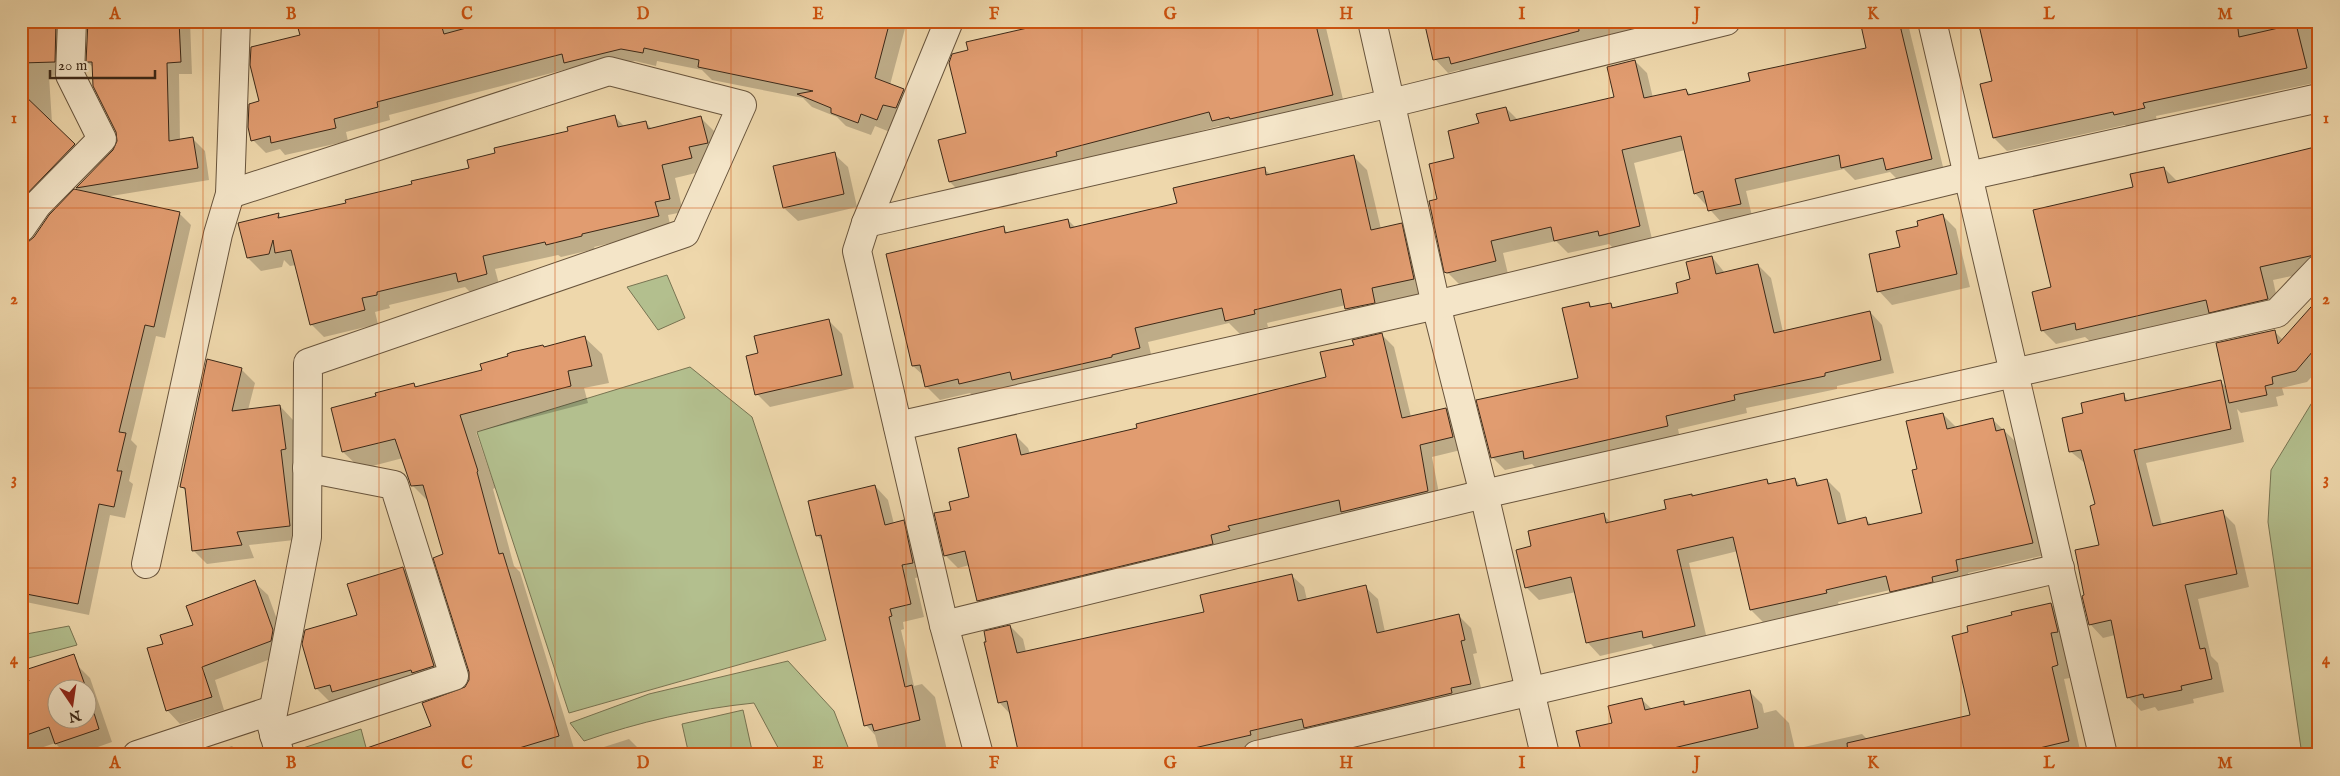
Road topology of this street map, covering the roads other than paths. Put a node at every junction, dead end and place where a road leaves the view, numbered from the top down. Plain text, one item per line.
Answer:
1 (72, 21) edge
2 (236, 21) edge
3 (949, 21) edge
4 (1372, 21) edge
5 (1726, 21) edge
6 (1932, 21) edge
7 (2319, 98) edge
8 (1391, 103) junction
9 (1968, 176) junction
10 (230, 194) junction
11 (866, 223) junction
12 (21, 228) edge
13 (2319, 269) edge
14 (1436, 305) junction
15 (2014, 372) junction
16 (898, 426) junction
17 (307, 468) junction
18 (1484, 494) junction
19 (146, 564) dead end
20 (2060, 568) junction
21 (944, 625) junction
22 (1531, 692) junction
23 (276, 733) edge
24 (137, 755) edge
25 (978, 755) edge
26 (1257, 755) edge
27 (1545, 755) edge
28 (2103, 755) edge

1 - 12 street
2 - 10 street
3 - 11 street
4 - 8 street
5 - 8 street
6 - 9 street
7 - 9 street
8 - 11 street
8 - 14 street
9 - 14 street
9 - 15 street
10 - 17 street
10 - 19 street
11 - 16 street
13 - 15 street
14 - 16 street
14 - 18 street
15 - 18 street
15 - 20 street
16 - 21 street
17 - 23 street
17 - 23 street
18 - 21 street
18 - 22 street
20 - 22 street
20 - 28 street
21 - 25 street
22 - 26 street
22 - 27 street
23 - 24 street

